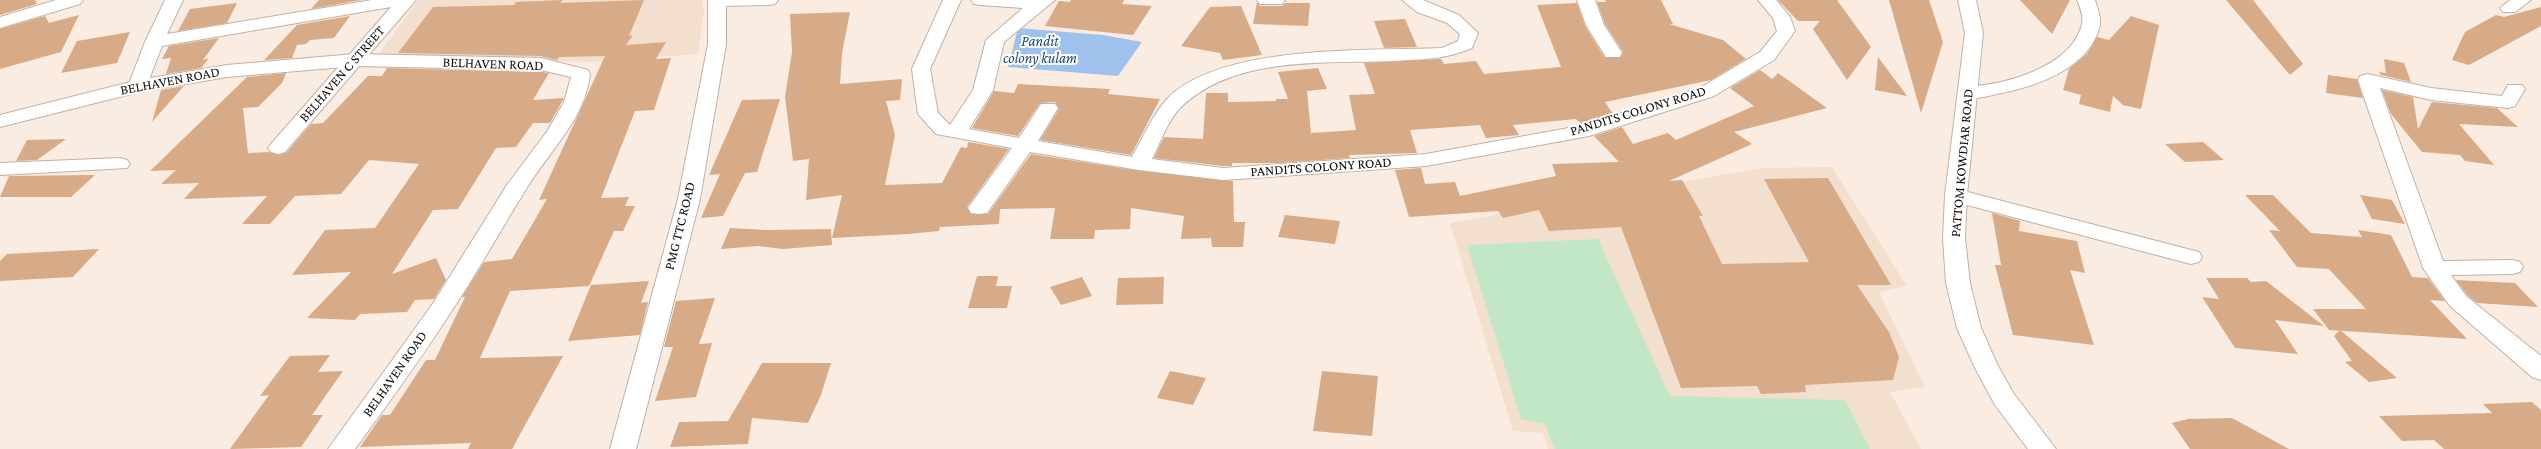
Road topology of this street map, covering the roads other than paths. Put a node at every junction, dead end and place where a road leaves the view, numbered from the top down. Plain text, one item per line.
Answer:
1 (74, 0) edge
2 (174, 0) edge
3 (403, 0) edge
4 (407, 0) edge
5 (769, 0) edge
6 (952, 0) edge
7 (980, 0) edge
8 (1266, 0) edge
9 (1276, 0) edge
10 (1411, 0) edge
11 (1586, 0) edge
12 (1767, 0) edge
13 (1967, 0) edge
14 (2086, 0) edge
15 (717, 1) edge
16 (1043, 2) edge
17 (0, 23) edge
18 (154, 42) junction
19 (1613, 53) dead end
20 (355, 60) junction
21 (138, 86) junction
22 (2515, 89) dead end
23 (1968, 93) junction
24 (1048, 108) dead end
25 (5, 119) edge
26 (957, 133) junction
27 (1026, 143) junction
28 (278, 148) dead end
29 (120, 164) dead end
30 (1139, 164) junction
31 (0, 169) edge
32 (1956, 195) junction
33 (979, 208) dead end
34 (2191, 257) dead end
35 (2512, 267) dead end
36 (2434, 268) junction
37 (2541, 371) edge
38 (341, 449) edge
39 (623, 449) edge
40 (2043, 449) edge

1 - 17 street
2 - 18 street
3 - 18 street
4 - 20 street, BELHAVEN C STREET
5 - 15 street
6 - 26 street, PANDITS COLONY ROAD
7 - 16 street
8 - 9 street
10 - 30 street
11 - 19 street
12 - 30 street, PANDITS COLONY ROAD
13 - 23 street, PATTOM KOWDIAR ROAD
14 - 23 street
15 - 39 street, PMG TTC ROAD
16 - 26 street
18 - 21 street
20 - 21 street, BELHAVEN ROAD
20 - 28 street, BELHAVEN C STREET
20 - 38 street, BELHAVEN ROAD
21 - 25 street, BELHAVEN ROAD
22 - 36 street
23 - 32 street, PATTOM KOWDIAR ROAD
24 - 27 street
26 - 27 street, PANDITS COLONY ROAD
27 - 30 street, PANDITS COLONY ROAD
27 - 33 street
29 - 31 street
32 - 34 street
32 - 40 street, PATTOM KOWDIAR ROAD
35 - 36 street
36 - 37 street

